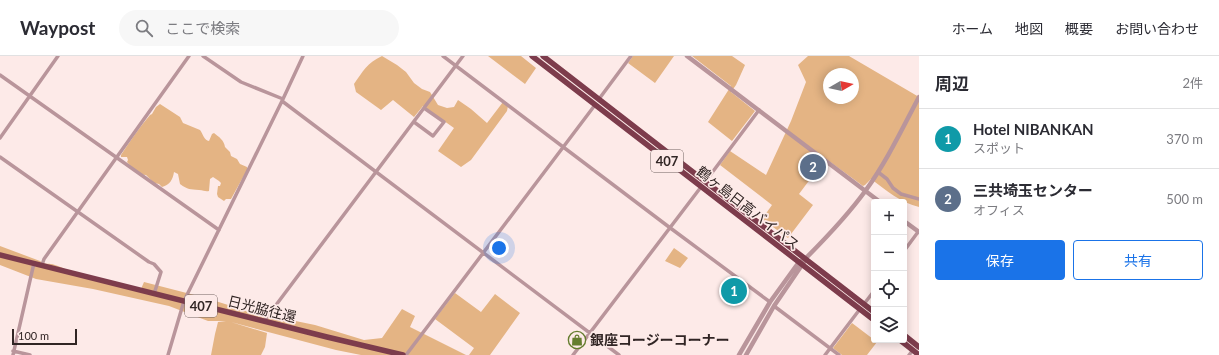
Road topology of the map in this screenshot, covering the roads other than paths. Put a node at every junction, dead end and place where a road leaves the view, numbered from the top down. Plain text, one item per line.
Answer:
1 (58, 56) edge
2 (189, 56) edge
3 (204, 56) edge
4 (303, 56) edge
5 (443, 56) edge
6 (463, 56) edge
7 (532, 56) edge
8 (543, 56) edge
9 (631, 56) edge
10 (687, 56) edge
11 (456, 66) junction
12 (0, 75) edge
13 (29, 96) junction
14 (919, 97) edge
15 (599, 99) junction
16 (283, 100) junction
17 (595, 105) junction
18 (424, 108) junction
19 (759, 110) junction
20 (414, 122) junction
21 (0, 138) edge
22 (563, 146) junction
23 (0, 157) edge
24 (116, 158) junction
25 (377, 172) junction
26 (878, 172) junction
27 (705, 182) junction
28 (700, 187) junction
29 (865, 191) junction
30 (876, 199) edge
31 (919, 199) edge
32 (78, 212) junction
33 (907, 223) edge
34 (669, 227) junction
35 (219, 230) junction
36 (919, 232) edge
37 (907, 247) edge
38 (483, 252) junction
39 (0, 255) edge
40 (805, 259) junction
41 (34, 263) junction
42 (801, 264) junction
43 (42, 265) junction
44 (154, 294) junction
45 (871, 295) edge
46 (184, 301) junction
47 (772, 304) junction
48 (862, 307) junction
49 (871, 311) edge
50 (871, 317) edge
51 (264, 321) junction
52 (590, 333) junction
53 (907, 339) edge
54 (906, 343) edge
55 (830, 348) junction
56 (915, 348) edge
57 (13, 353) edge
58 (391, 354) edge
59 (30, 355) edge
60 (168, 355) edge
61 (403, 355) edge
62 (406, 355) edge
63 (573, 355) edge
64 (619, 355) edge
65 (739, 355) edge
66 (746, 355) edge
67 (826, 355) edge
68 (839, 355) edge
69 (919, 355) edge

1 - 13 street
2 - 24 street
3 - 16 street
4 - 16 street
5 - 11 street
6 - 11 street
7 - 17 highway, 鶴ヶ島日高バイパス / 407
8 - 15 highway, 鶴ヶ島日高バイパス / 407
9 - 15 street
10 - 19 street
11 - 18 street
11 - 22 street
12 - 13 street
13 - 21 street
13 - 24 street
14 - 26 street
15 - 27 highway, 鶴ヶ島日高バイパス / 407
16 - 25 street
16 - 35 street
17 - 22 street
17 - 28 highway, 鶴ヶ島日高バイパス / 407
18 - 20 street
18 - 20 street
19 - 27 street
19 - 29 street
20 - 25 street
22 - 34 street
22 - 38 street
23 - 32 street
24 - 32 street
24 - 35 street
25 - 38 street
25 - 51 street
26 - 29 street
26 - 31 street
27 - 40 highway, 鶴ヶ島日高バイパス / 407
28 - 34 street
28 - 42 highway, 鶴ヶ島日高バイパス / 407
29 - 30 street
29 - 40 street
32 - 43 street
32 - 44 street
33 - 36 street
34 - 47 street
34 - 52 street
35 - 46 street
36 - 37 street
38 - 52 street
38 - 62 street
39 - 41 highway, 日光脇往還 / 407
40 - 42 street
40 - 48 highway, 鶴ヶ島日高バイパス / 407
41 - 43 highway, 日光脇往還 / 407
41 - 57 street
42 - 47 street
42 - 48 highway, 鶴ヶ島日高バイパス / 407
43 - 44 highway, 日光脇往還 / 407
44 - 46 highway, 日光脇往還 / 407
45 - 48 street
46 - 51 highway, 日光脇往還 / 407
46 - 60 street
47 - 55 street
47 - 65 street
47 - 66 street
48 - 49 highway, 鶴ヶ島日高バイパス / 407
48 - 50 highway, 鶴ヶ島日高バイパス / 407
48 - 55 street
51 - 58 highway, 日光脇往還 / 407
52 - 63 street
52 - 64 street
53 - 56 highway
54 - 56 highway
55 - 67 street
55 - 68 street
56 - 69 highway
57 - 59 street
58 - 61 highway, 日光脇往還 / 407

